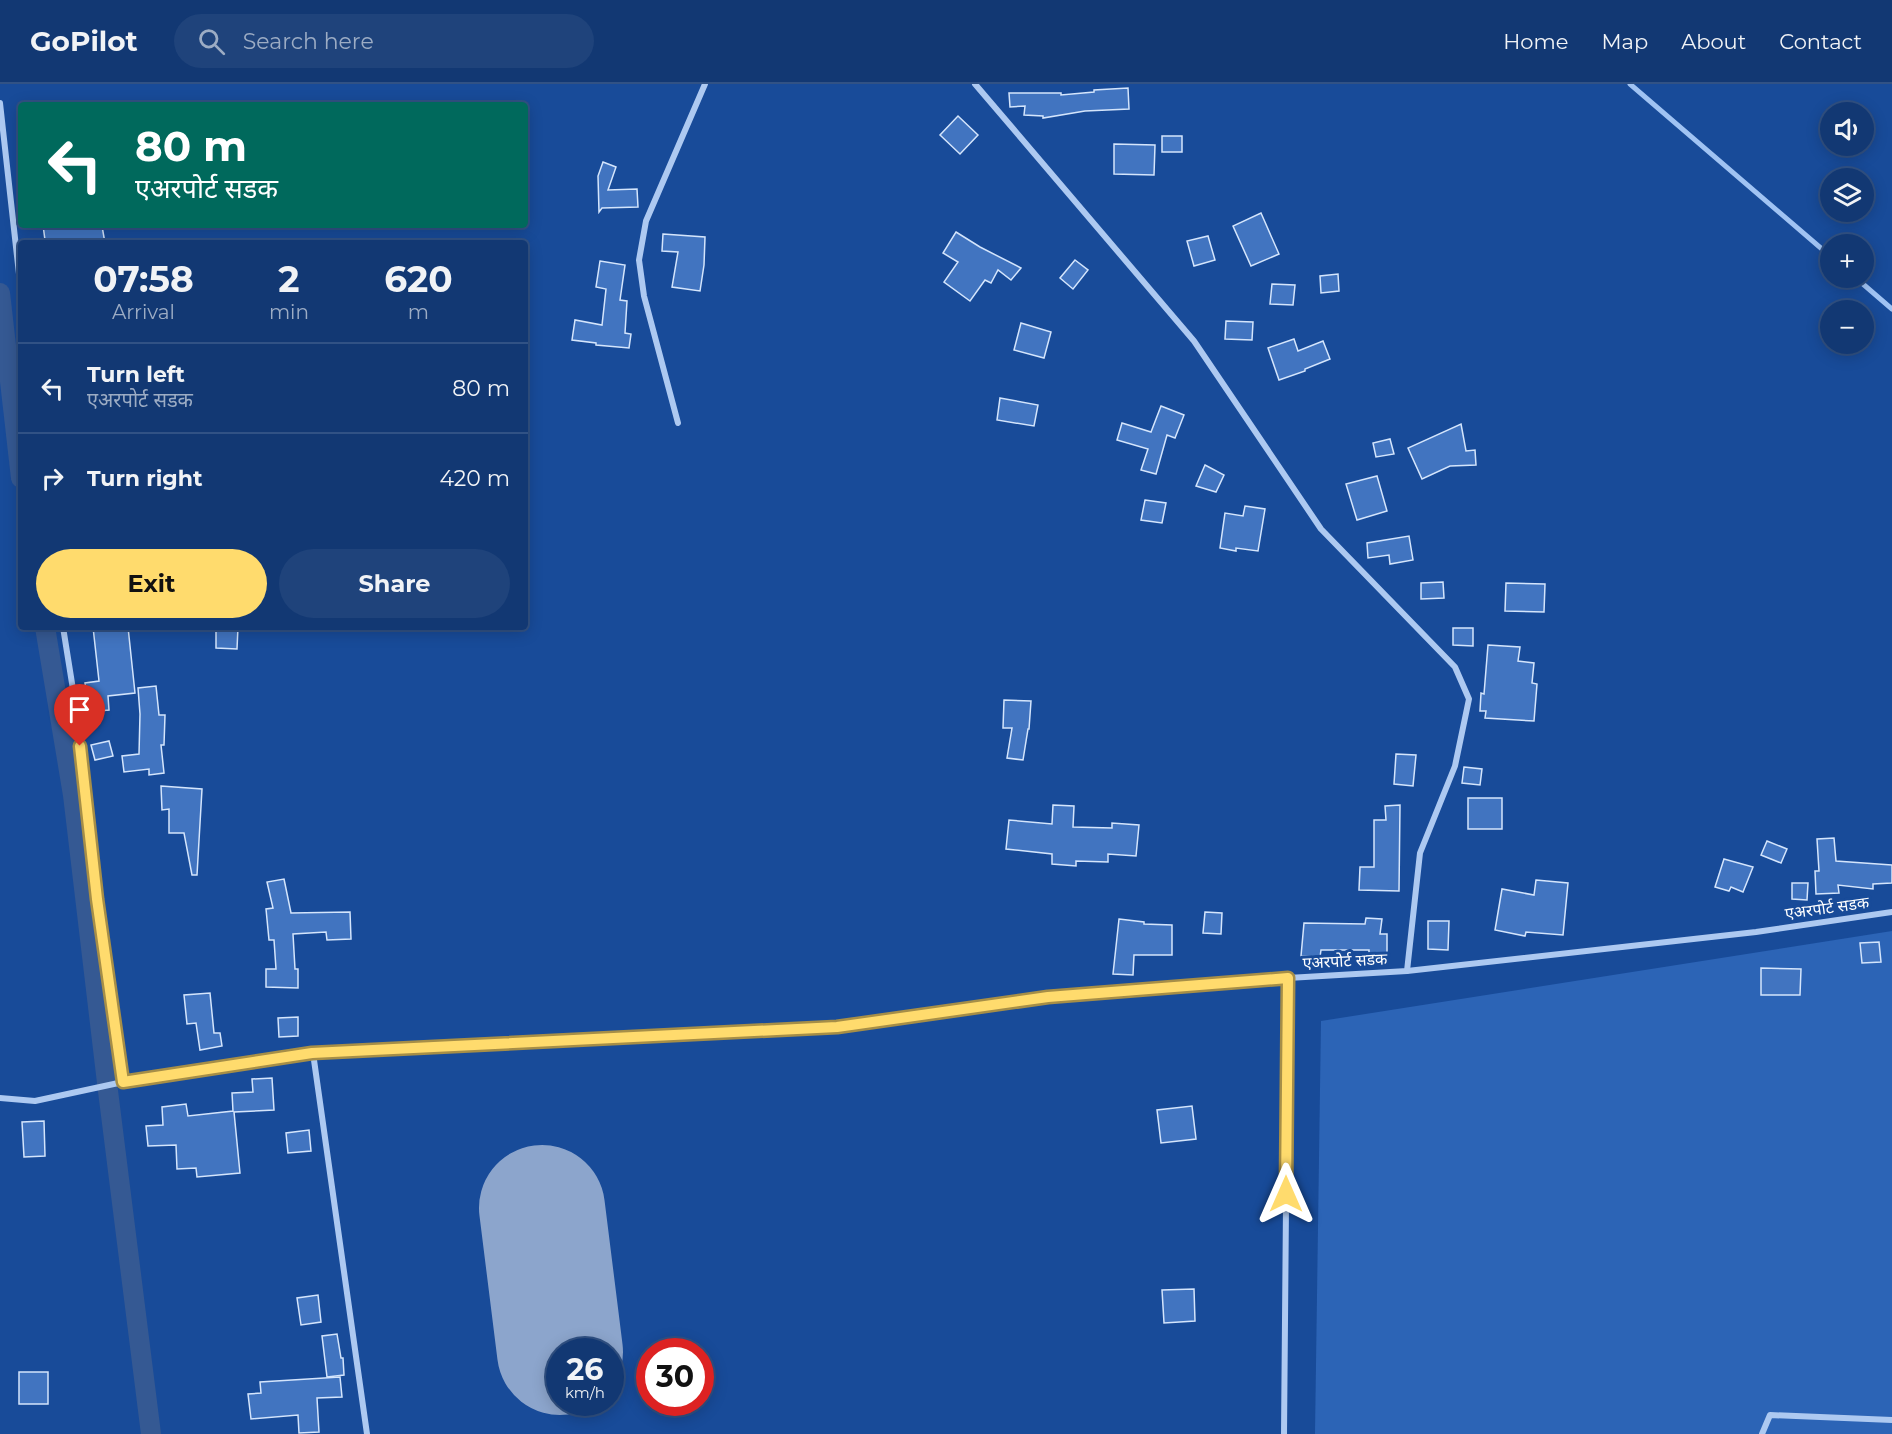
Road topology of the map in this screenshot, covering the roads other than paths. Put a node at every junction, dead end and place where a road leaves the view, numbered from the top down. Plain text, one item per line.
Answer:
1 (705, 84) edge
2 (975, 84) edge
3 (0, 103) edge
4 (18, 265) edge
5 (678, 423) dead end
6 (63, 630) edge
7 (1892, 912) edge
8 (1407, 971) junction
9 (1288, 978) junction
10 (312, 1053) junction
11 (120, 1083) junction
12 (0, 1098) edge
13 (1892, 1420) edge
14 (367, 1434) edge
15 (1284, 1434) edge
16 (1762, 1434) edge

1 - 5 street
2 - 8 street
3 - 4 street
6 - 11 street
7 - 8 street, एअरपोर्ट सडक
8 - 9 street, एअरपोर्ट सडक
9 - 10 street, एअरपोर्ट सडक
9 - 15 street
10 - 11 street, एअरपोर्ट सडक
10 - 14 street
11 - 12 street, एअरपोर्ट सडक
13 - 16 street

